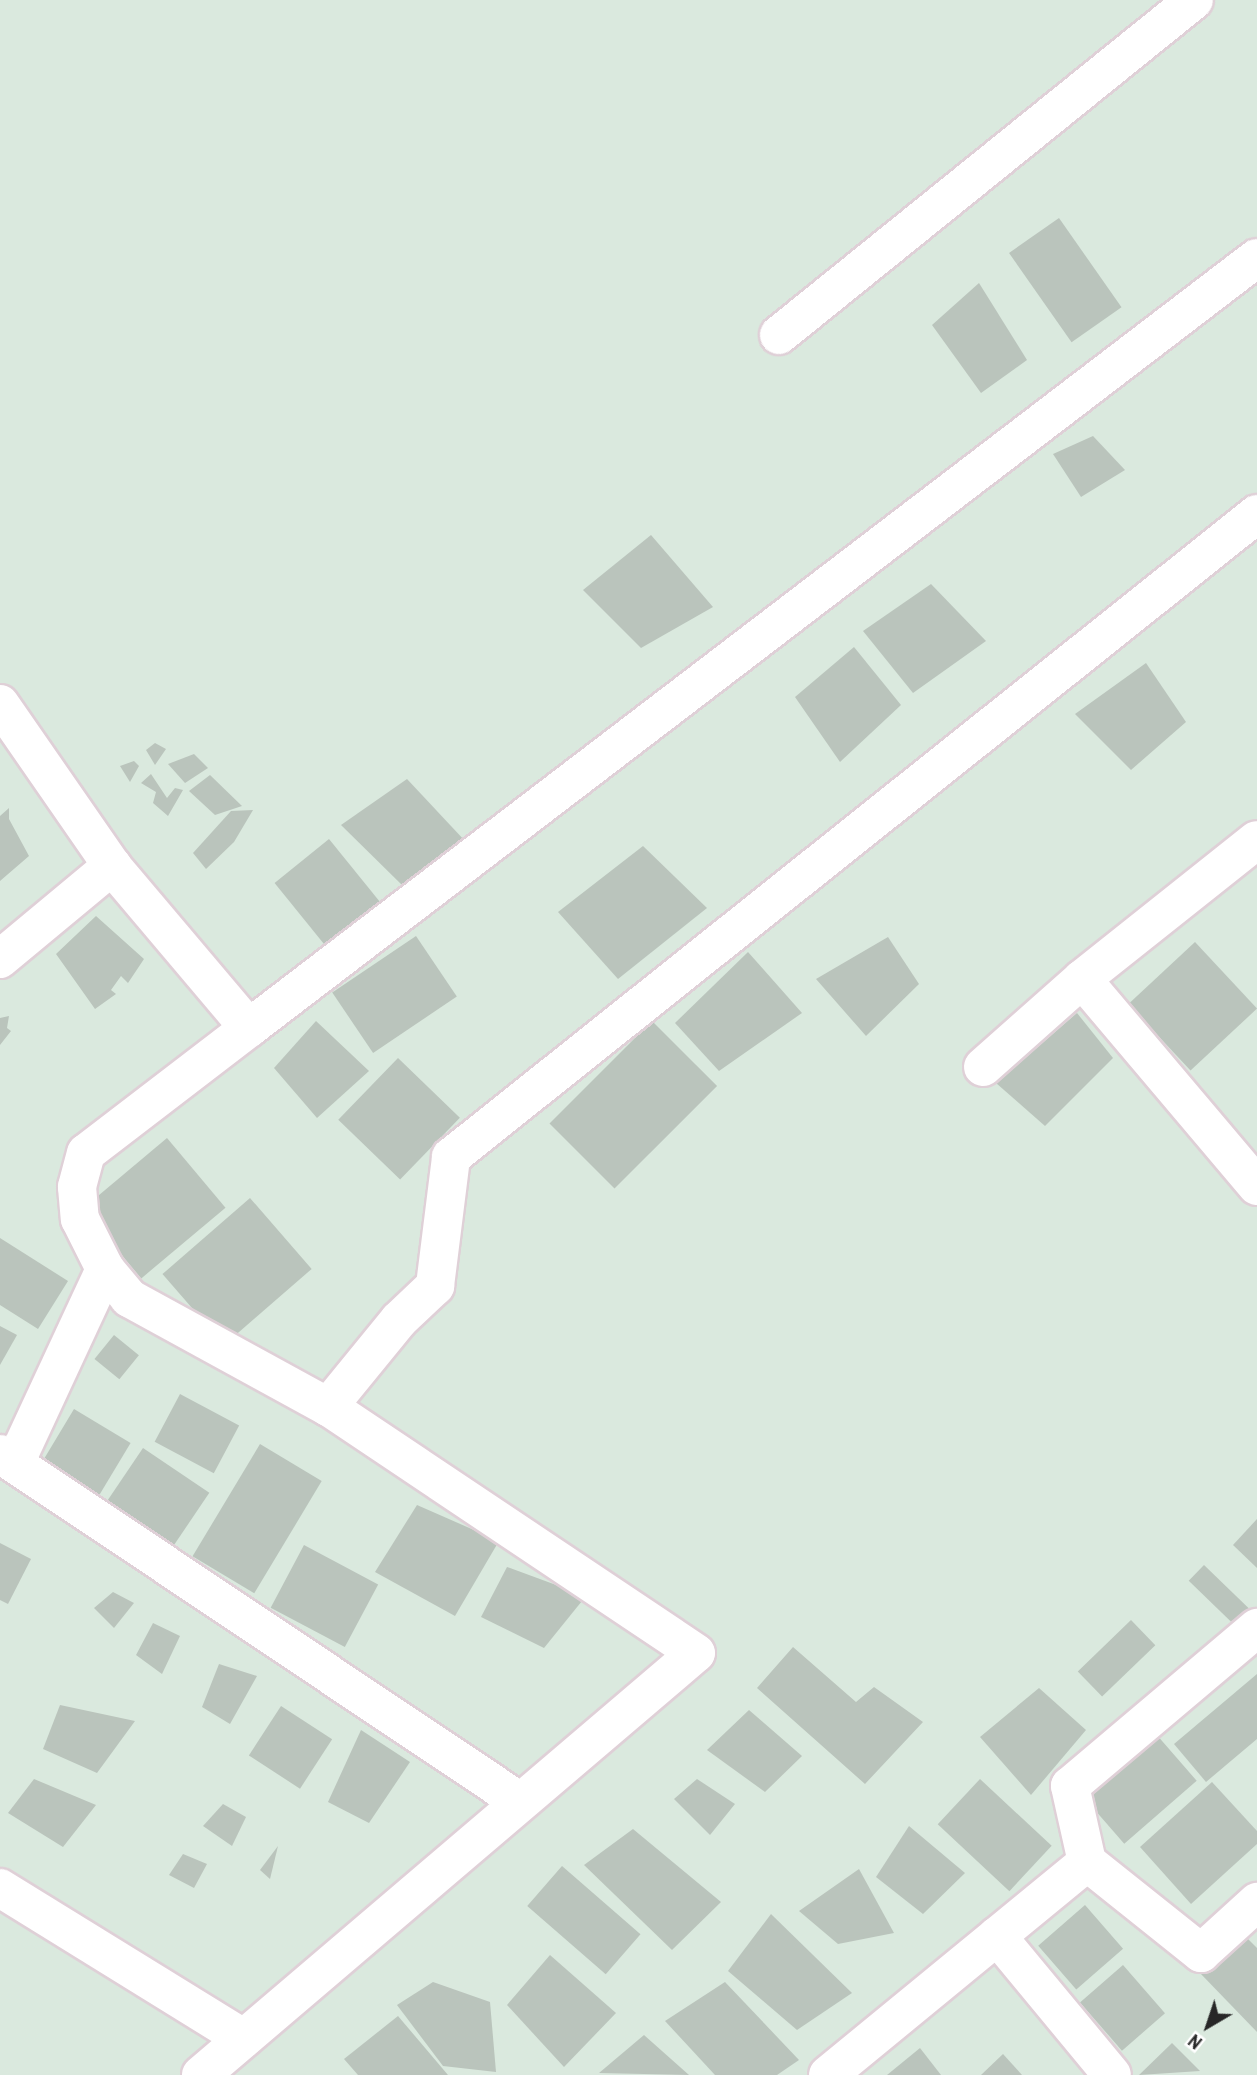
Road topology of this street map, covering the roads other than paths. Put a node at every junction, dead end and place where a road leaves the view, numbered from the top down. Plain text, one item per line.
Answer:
1 (1194, 0) edge
2 (1257, 258) edge
3 (779, 335) dead end
4 (1257, 514) edge
5 (0, 704) edge
6 (1257, 840) edge
7 (112, 866) junction
8 (0, 959) edge
9 (1082, 979) junction
10 (249, 1028) junction
11 (983, 1067) dead end
12 (1257, 1186) edge
13 (105, 1269) junction
14 (328, 1407) junction
15 (7, 1459) edge
16 (1257, 1628) edge
17 (519, 1801) junction
18 (1087, 1862) junction
19 (0, 1888) edge
20 (1257, 1902) edge
21 (997, 1936) junction
22 (243, 2038) junction
23 (201, 2075) edge
24 (828, 2075) edge
25 (1112, 2075) edge

1 - 3 street
2 - 10 street
4 - 14 street
5 - 7 street
6 - 9 street
7 - 8 street
7 - 10 street
9 - 11 street
9 - 12 street
10 - 13 street
13 - 14 street
13 - 15 street
14 - 17 street
15 - 17 street
16 - 18 street
17 - 22 street
18 - 20 street
18 - 21 street
19 - 22 street
21 - 24 street
21 - 25 street
22 - 23 street

